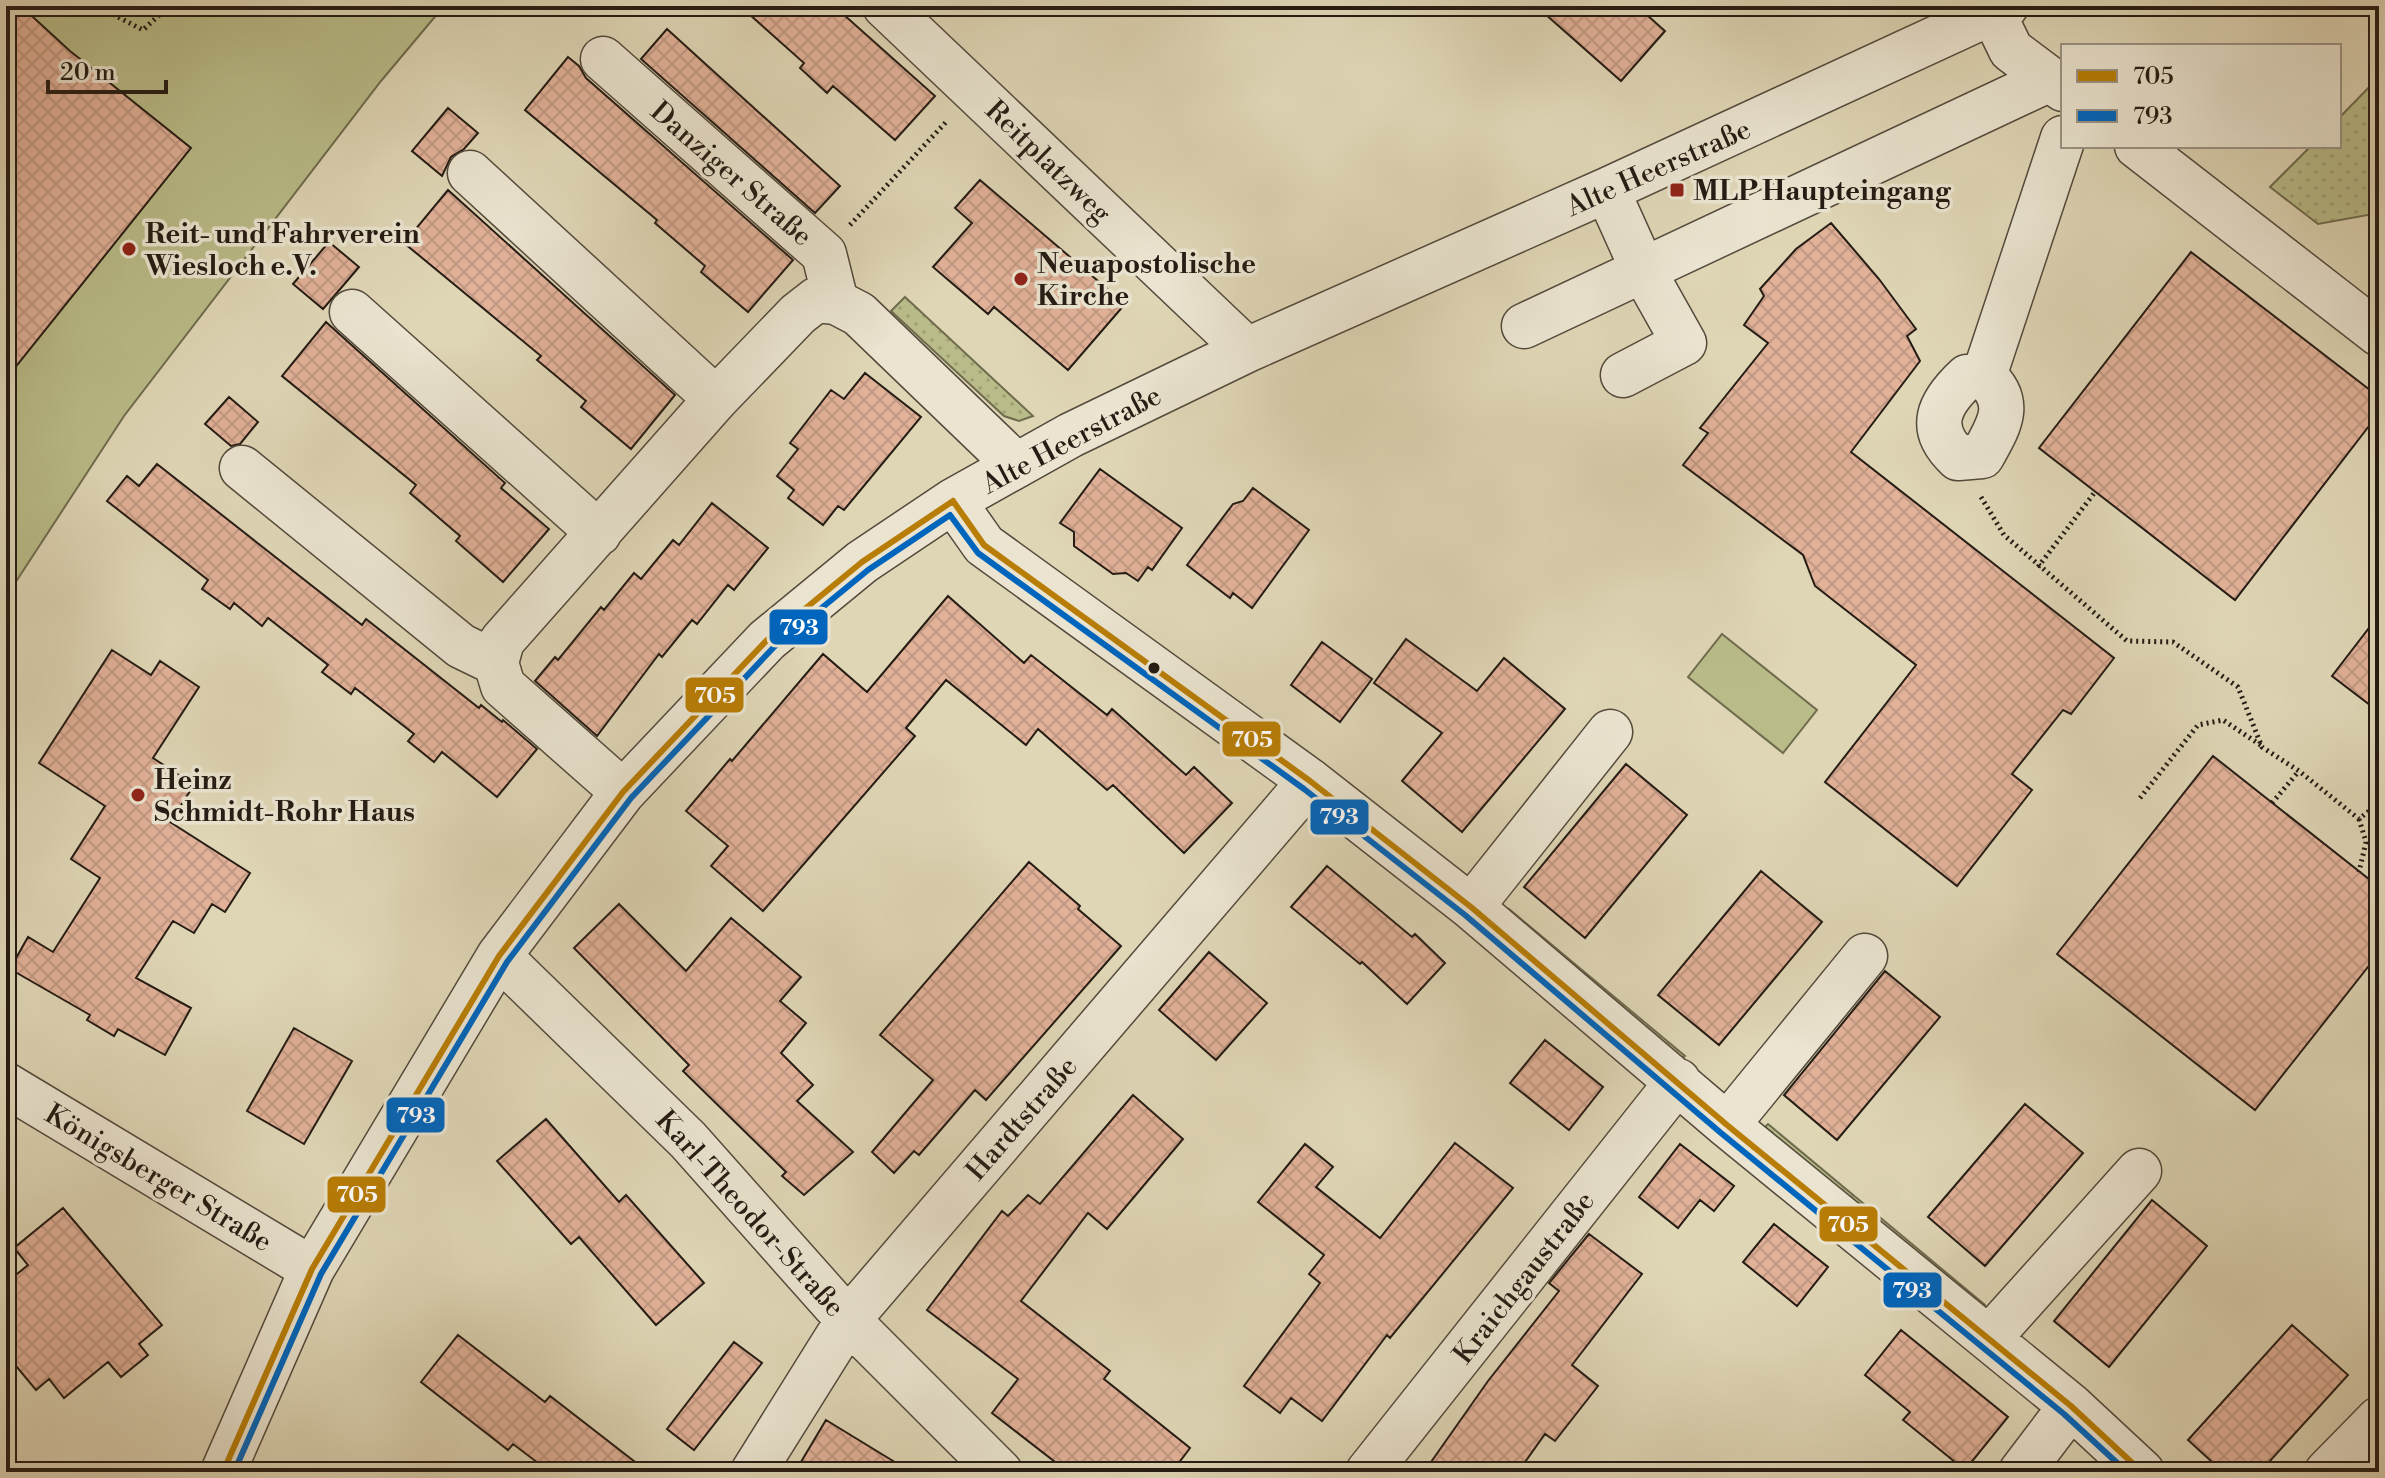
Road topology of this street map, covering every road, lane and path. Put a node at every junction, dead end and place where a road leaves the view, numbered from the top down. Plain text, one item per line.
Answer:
1 (97, 6) edge
2 (169, 6) edge
3 (885, 6) edge
4 (1999, 10) edge
5 (603, 59) dead end
6 (2057, 84) edge
7 (975, 91) junction
8 (2061, 144) edge
9 (2140, 148) edge
10 (470, 173) dead end
11 (1607, 190) junction
12 (824, 254) junction
13 (1643, 270) junction
14 (836, 302) junction
15 (352, 312) dead end
16 (1524, 326) dead end
17 (2379, 334) edge
18 (1247, 350) junction
19 (1623, 375) dead end
20 (716, 399) junction
21 (1958, 458) joint
22 (1016, 465) junction
23 (242, 468) dead end
24 (2095, 492) dead end
25 (953, 501) junction
26 (599, 533) junction
27 (2038, 567) junction
28 (496, 663) junction
29 (1610, 732) dead end
30 (2262, 747) junction
31 (2299, 771) junction
32 (1310, 781) junction
33 (623, 792) junction
34 (2140, 798) dead end
35 (2272, 803) dead end
36 (2379, 803) edge
37 (2359, 819) junction
38 (2359, 872) dead end
39 (1471, 907) junction
40 (499, 956) junction
41 (1865, 956) dead end
42 (1678, 1081) junction
43 (8, 1090) edge
44 (1727, 1125) junction
45 (2139, 1171) dead end
46 (312, 1269) junction
47 (848, 1320) junction
48 (1989, 1338) junction
49 (2071, 1406) junction
50 (2379, 1419) edge
51 (223, 1472) edge
52 (753, 1472) edge
53 (1000, 1472) edge
54 (1368, 1472) edge
55 (2021, 1472) edge
56 (2142, 1472) edge
57 (2327, 1472) edge

1 - 2 path
3 - 7 street, Reitplatzweg
4 - 6 street
4 - 11 street, Alte Heerstraße
5 - 12 street, Danziger Straße
6 - 13 street
7 - 12 path
7 - 18 street, Reitplatzweg
8 - 21 street
9 - 17 street
10 - 20 street
11 - 13 street
11 - 18 street, Alte Heerstraße
12 - 14 street, Danziger Straße
13 - 16 street
13 - 19 street
14 - 20 street
14 - 22 street
15 - 26 street
18 - 22 street, Alte Heerstraße
20 - 26 street
21 - 27 path
22 - 25 street, Alte Heerstraße
23 - 28 street
24 - 27 path
25 - 32 street
25 - 33 street, Alte Heerstraße
26 - 28 street
27 - 30 path
28 - 33 street
29 - 39 street
30 - 31 path
30 - 34 path
31 - 35 path
31 - 37 path
32 - 39 street
32 - 47 street, Hardtstraße
33 - 40 street, Alte Heerstraße
36 - 37 path
37 - 38 path
39 - 42 street
40 - 46 street, Alte Heerstraße
40 - 47 street, Karl-Theodor-Straße
41 - 44 street
42 - 44 street
42 - 54 street, Kraichgaustraße
43 - 46 street, Königsberger Straße
44 - 48 street
45 - 48 street
46 - 51 street, Alte Heerstraße
47 - 52 street, Hardtstraße
47 - 53 street, Karl-Theodor-Straße
48 - 49 street
49 - 55 street
49 - 56 street
50 - 57 street

